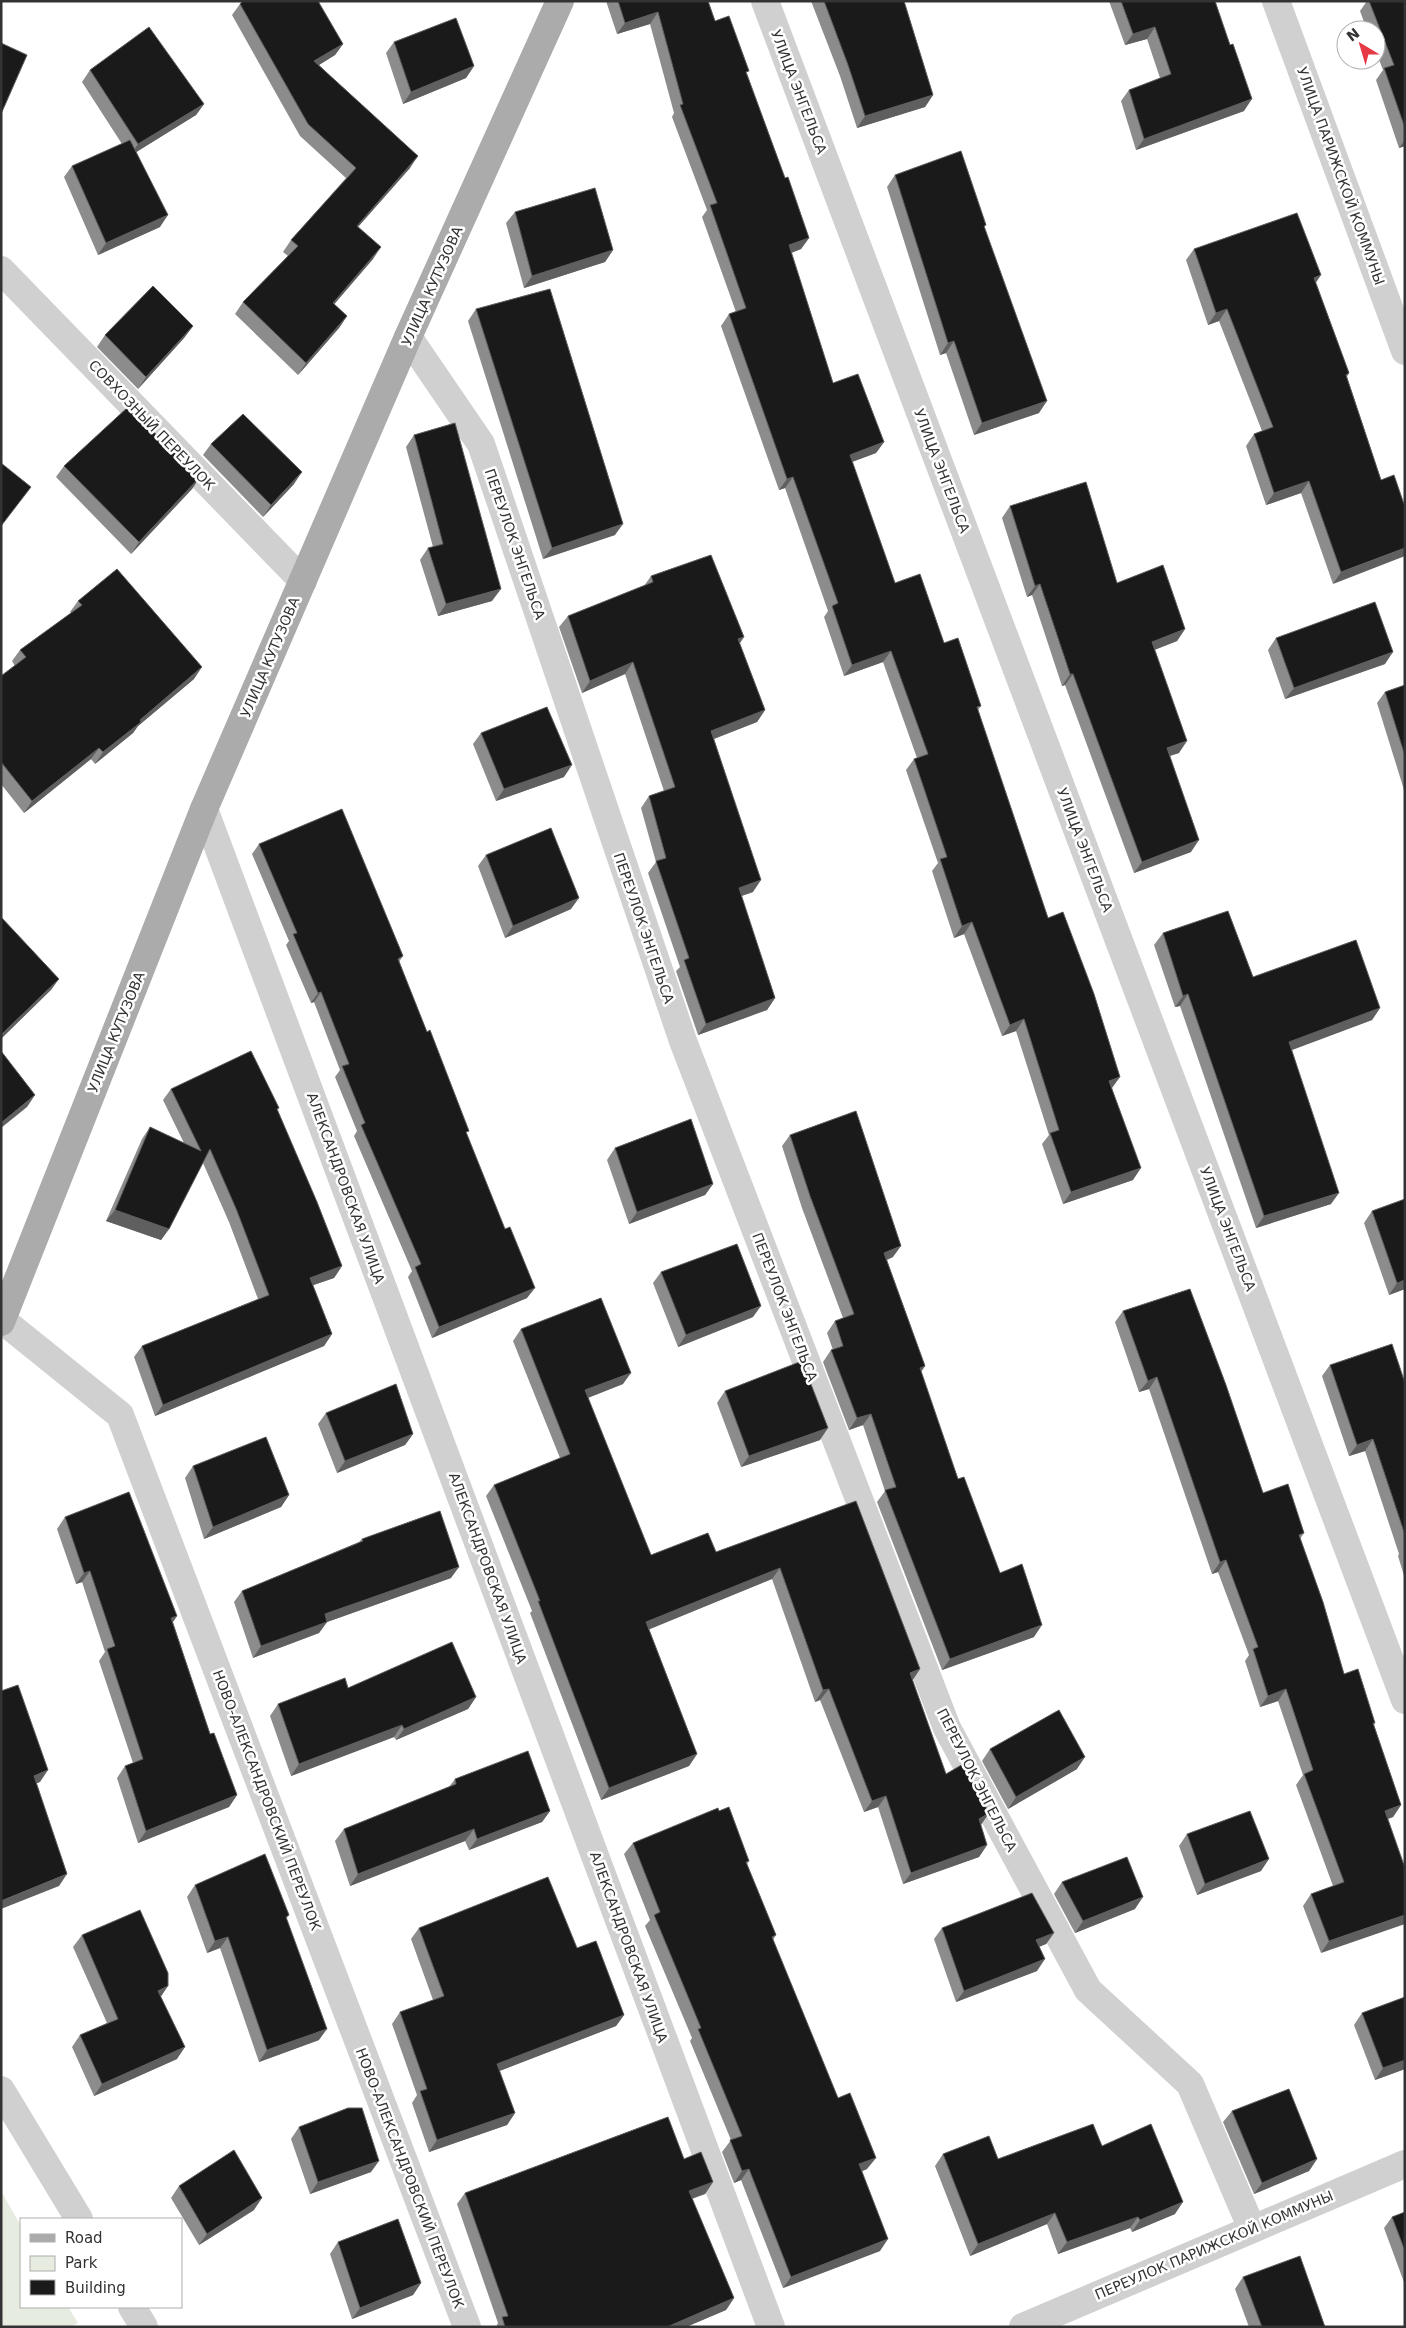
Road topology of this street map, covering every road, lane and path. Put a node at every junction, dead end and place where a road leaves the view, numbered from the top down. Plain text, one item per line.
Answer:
1 (560, 1) edge
2 (765, 1) edge
3 (1276, 1) edge
4 (1, 270) edge
5 (408, 337) junction
6 (1405, 351) edge
7 (303, 581) junction
8 (204, 809) junction
9 (2, 1321) edge
10 (1405, 1700) edge
11 (1, 2090) edge
12 (1405, 2164) edge
13 (78, 2218) edge
14 (1252, 2229) junction
15 (133, 2308) edge
16 (144, 2327) edge
17 (467, 2327) edge
18 (771, 2327) edge
19 (1024, 2327) edge

1 - 5 main road, УЛИЦА КУТУЗОВА
2 - 10 street, УЛИЦА ЭНГЕЛЬСА
3 - 6 street, УЛИЦА ПАРИЖСКОЙ КОММУНЫ
4 - 7 street, СОВХОЗНЫЙ ПЕРЕУЛОК
5 - 7 main road, УЛИЦА КУТУЗОВА
5 - 14 street, ПЕРЕУЛОК ЭНГЕЛЬСА
7 - 8 main road, УЛИЦА КУТУЗОВА
8 - 9 main road, УЛИЦА КУТУЗОВА
8 - 18 street, АЛЕКСАНДРОВСКАЯ УЛИЦА
9 - 17 street, НОВО-АЛЕКСАНДРОВСКИЙ ПЕРЕУЛОК
11 - 13 street
12 - 14 street, ПЕРЕУЛОК ПАРИЖСКОЙ КОММУНЫ
14 - 19 street, ПЕРЕУЛОК ПАРИЖСКОЙ КОММУНЫ
15 - 16 street

